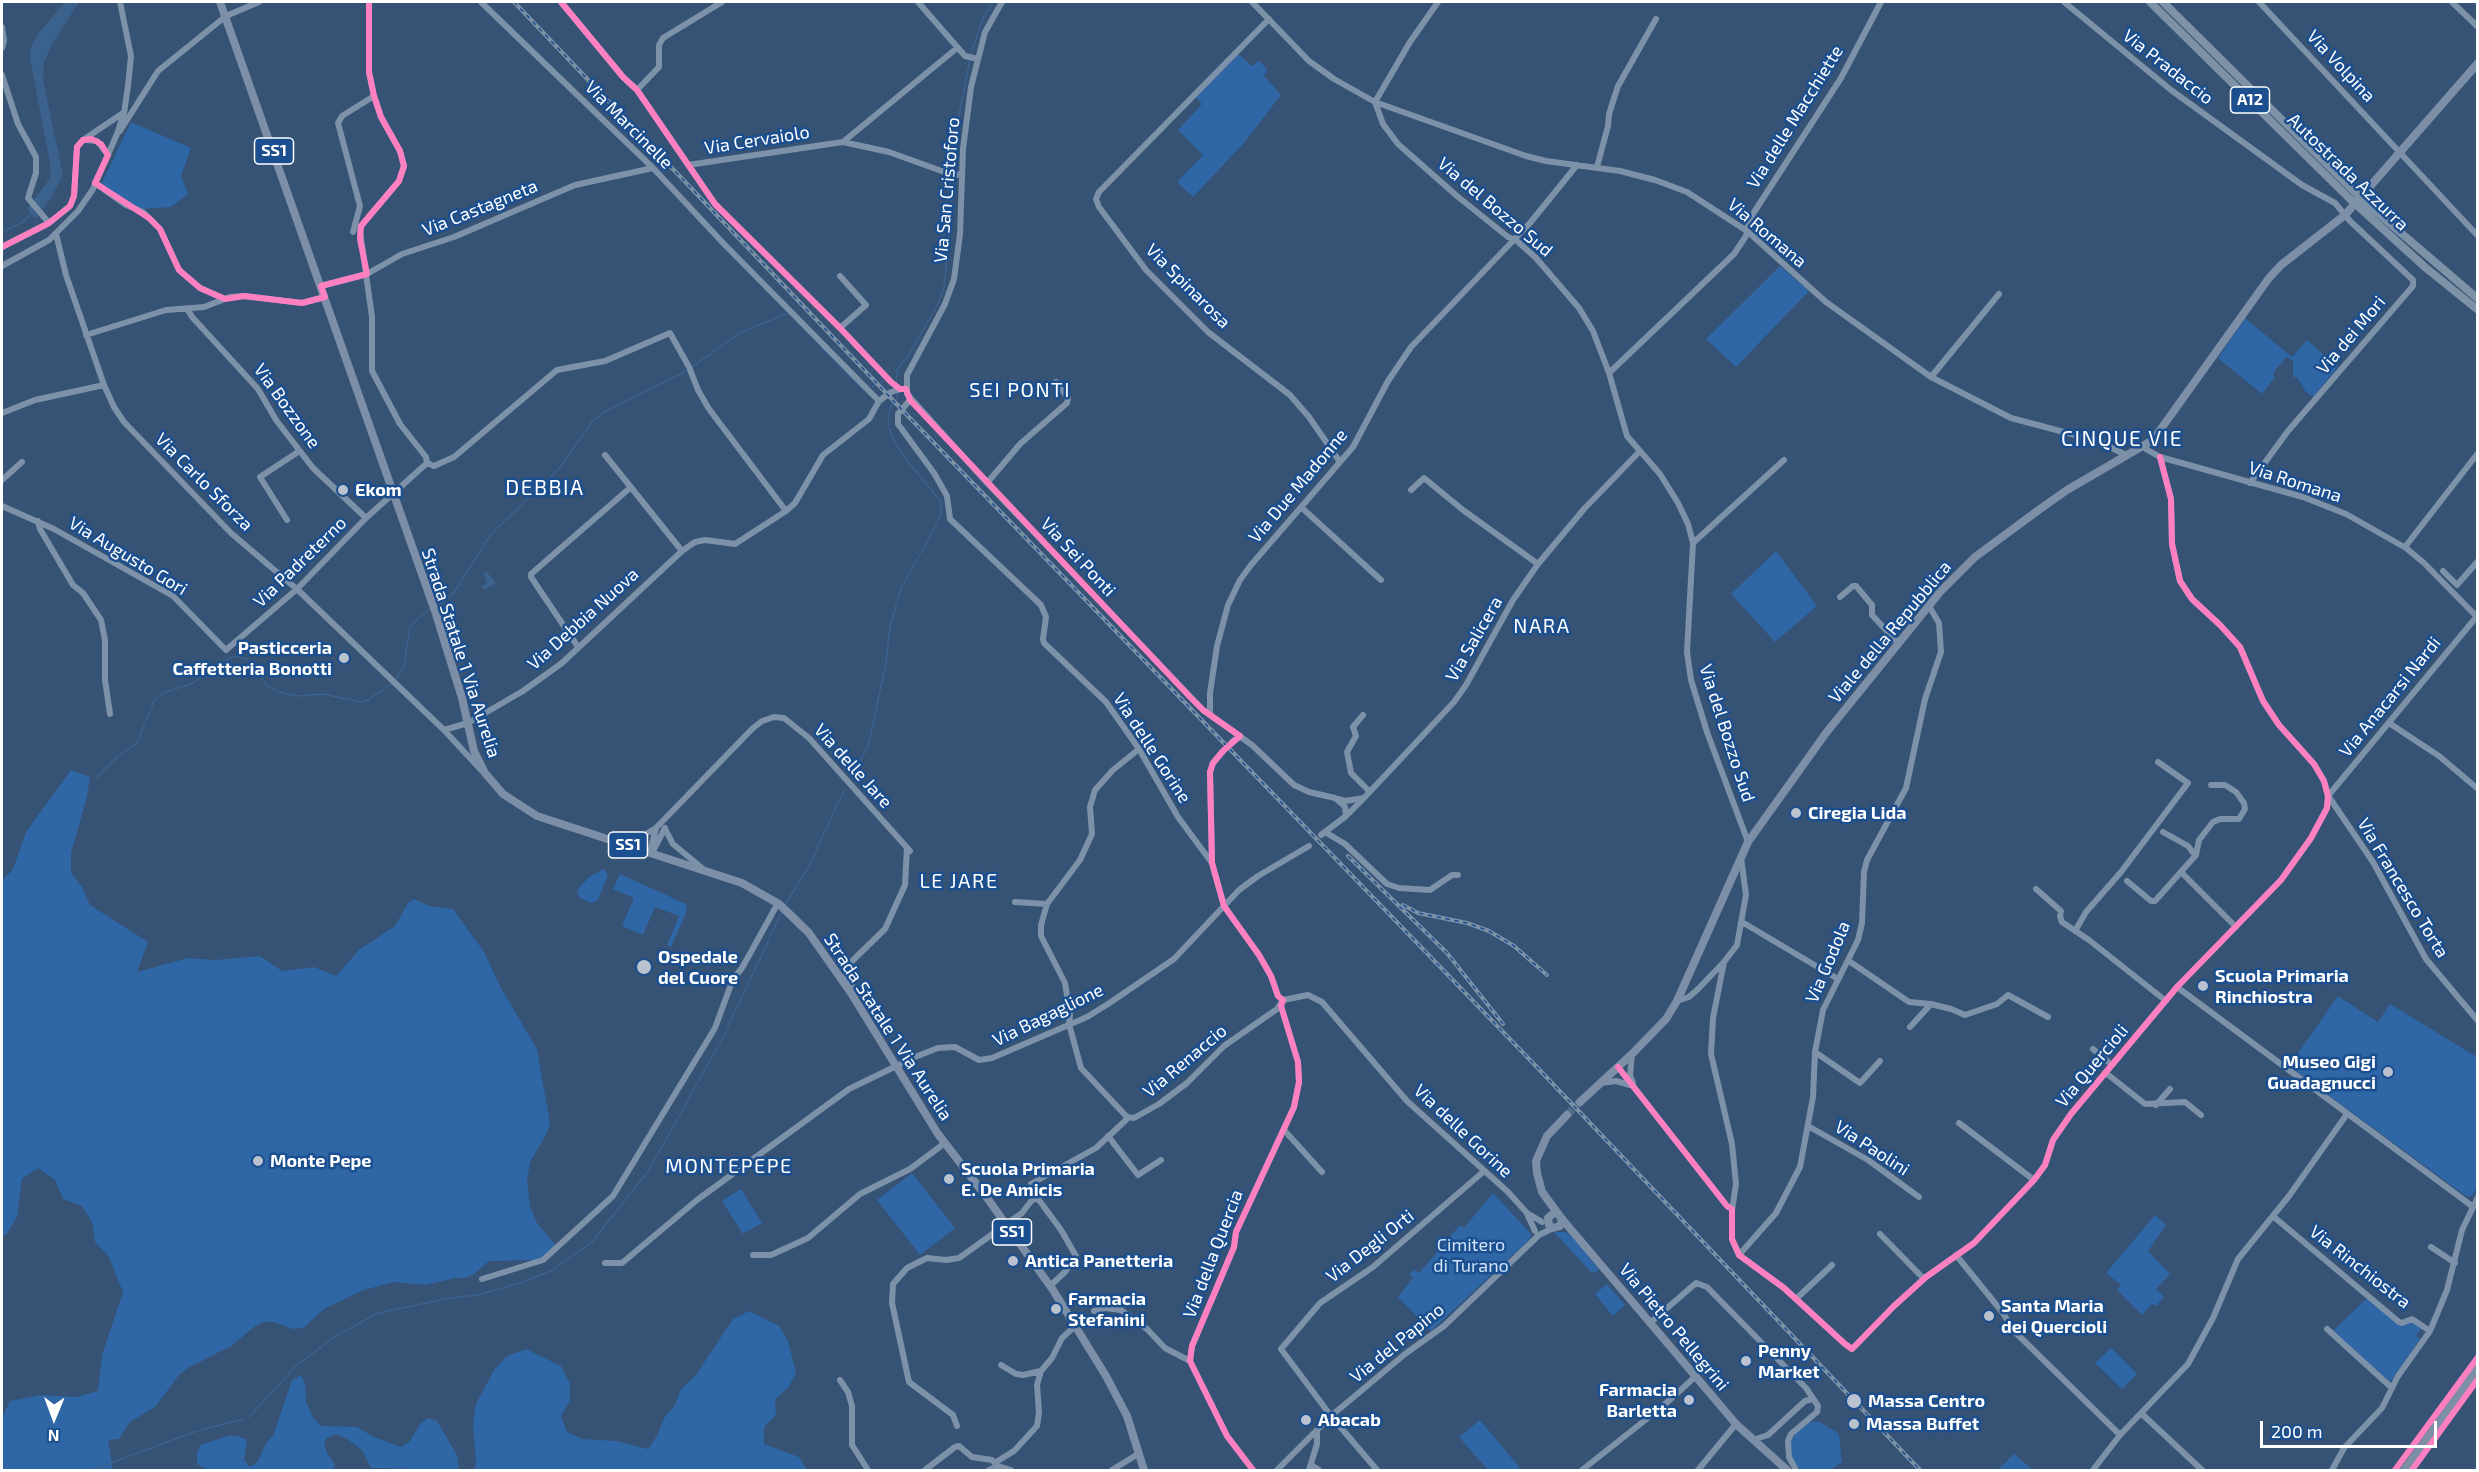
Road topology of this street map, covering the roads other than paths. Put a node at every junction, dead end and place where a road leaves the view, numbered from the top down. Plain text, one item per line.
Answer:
1 (120, 2) edge
2 (220, 2) edge
3 (259, 2) edge
4 (369, 2) edge
5 (481, 2) edge
6 (561, 2) edge
7 (722, 2) edge
8 (918, 2) edge
9 (1002, 2) edge
10 (1252, 2) edge
11 (1438, 2) edge
12 (1881, 2) edge
13 (2064, 2) edge
14 (2150, 2) edge
15 (2163, 2) edge
16 (2259, 2) edge
17 (2452, 2) edge
18 (226, 16) junction
19 (1269, 19) junction
20 (1656, 19) dead end
21 (2, 27) edge
22 (2478, 27) edge
23 (2, 48) edge
24 (957, 48) junction
25 (976, 59) junction
26 (2478, 63) edge
27 (2, 75) edge
28 (637, 90) junction
29 (374, 96) junction
30 (1375, 102) junction
31 (124, 113) junction
32 (117, 134) junction
33 (83, 140) junction
34 (843, 142) junction
35 (2401, 152) junction
36 (108, 155) junction
37 (688, 165) junction
38 (1577, 165) junction
39 (1597, 167) junction
40 (653, 168) junction
41 (960, 175) junction
42 (95, 183) junction
43 (2352, 195) junction
44 (2363, 206) junction
45 (2345, 214) junction
46 (47, 220) junction
47 (1748, 231) junction
48 (353, 232) dead end
49 (56, 234) junction
50 (2478, 236) edge
51 (1514, 239) junction
52 (2, 247) edge
53 (2, 266) edge
54 (367, 274) junction
55 (840, 276) dead end
56 (321, 286) junction
57 (1999, 294) dead end
58 (325, 297) junction
59 (225, 299) junction
60 (2478, 299) edge
61 (187, 309) junction
62 (2478, 310) edge
63 (840, 328) junction
64 (86, 335) junction
65 (1609, 373) junction
66 (907, 375) joint
67 (1931, 377) junction
68 (1056, 382) dead end
69 (104, 385) junction
70 (903, 389) junction
71 (910, 400) junction
72 (879, 401) junction
73 (2, 413) edge
74 (2144, 448) junction
75 (298, 449) junction
76 (1639, 452) junction
77 (2478, 453) edge
78 (605, 455) dead end
79 (2126, 455) junction
80 (2160, 457) junction
81 (1784, 460) dead end
82 (22, 462) dead end
83 (1340, 462) junction
84 (427, 464) junction
85 (2, 479) edge
86 (987, 483) junction
87 (2250, 483) junction
88 (631, 488) junction
89 (1411, 490) dead end
90 (392, 493) junction
91 (2, 506) edge
92 (1301, 507) junction
93 (786, 511) junction
94 (366, 518) junction
95 (287, 520) dead end
96 (38, 521) junction
97 (1692, 543) junction
98 (2405, 548) junction
99 (682, 551) junction
100 (1538, 564) junction
101 (2476, 566) edge
102 (2443, 571) dead end
103 (1381, 580) dead end
104 (297, 589) junction
105 (1840, 597) dead end
106 (1929, 606) junction
107 (2477, 616) edge
108 (1898, 643) junction
109 (578, 647) junction
110 (226, 650) joint
111 (110, 714) dead end
112 (1210, 714) junction
113 (1363, 715) dead end
114 (468, 723) junction
115 (2389, 723) junction
116 (444, 730) junction
117 (1240, 736) junction
118 (1232, 742) tunnel mouth
119 (1139, 750) junction
120 (1223, 751) tunnel mouth
121 (2158, 762) dead end
122 (485, 773) junction
123 (2211, 785) dead end
124 (2478, 789) edge
125 (1369, 791) junction
126 (2328, 796) junction
127 (1364, 798) junction
128 (1345, 804) junction
129 (1353, 809) junction
130 (1346, 816) junction
131 (665, 825) junction
132 (656, 828) junction
133 (2163, 832) dead end
134 (617, 842) junction
135 (1748, 842) junction
136 (1309, 846) dead end
137 (651, 853) junction
138 (2196, 855) junction
139 (1741, 858) junction
140 (1212, 863) junction
141 (703, 869) junction
142 (2181, 873) junction
143 (1458, 875) dead end
144 (2127, 881) dead end
145 (2036, 890) dead end
146 (1015, 902) dead end
147 (779, 904) junction
148 (1047, 904) junction
149 (1224, 906) junction
150 (1742, 922) junction
151 (2236, 927) junction
152 (2075, 931) junction
153 (1724, 962) junction
154 (1849, 962) junction
155 (1838, 979) junction
156 (2177, 987) junction
157 (851, 993) junction
158 (1677, 1001) junction
159 (2166, 1001) junction
160 (1282, 1003) junction
161 (1930, 1004) junction
162 (2048, 1017) dead end
163 (2478, 1021) edge
164 (1069, 1024) junction
165 (1910, 1027) dead end
166 (2093, 1049) dead end
167 (1815, 1052) junction
168 (1632, 1054) junction
169 (1880, 1061) dead end
170 (2112, 1065) junction
171 (895, 1066) junction
172 (1618, 1067) junction
173 (2106, 1072) junction
174 (1601, 1083) junction
175 (1634, 1086) junction
176 (2170, 1089) dead end
177 (1580, 1102) tunnel mouth
178 (2156, 1105) junction
179 (2347, 1114) junction
180 (1567, 1115) tunnel mouth
181 (2201, 1115) dead end
182 (1127, 1117) junction
183 (1959, 1124) dead end
184 (1808, 1126) junction
185 (1284, 1130) junction
186 (1108, 1136) junction
187 (945, 1143) junction
188 (1161, 1160) dead end
189 (1322, 1172) dead end
190 (1483, 1172) junction
191 (2034, 1180) junction
192 (1919, 1197) dead end
193 (2478, 1197) edge
194 (1036, 1199) junction
195 (2472, 1206) junction
196 (1732, 1210) junction
197 (1527, 1213) junction
198 (2274, 1217) junction
199 (1553, 1220) junction
200 (1006, 1223) junction
201 (1880, 1234) dead end
202 (1536, 1235) junction
203 (2431, 1246) dead end
204 (753, 1255) dead end
205 (1739, 1255) junction
206 (1956, 1255) junction
207 (605, 1263) dead end
208 (2455, 1263) junction
209 (1832, 1265) dead end
210 (1924, 1279) junction
211 (482, 1280) dead end
212 (1050, 1286) junction
213 (1796, 1299) junction
214 (1094, 1311) dead end
215 (1650, 1323) junction
216 (1074, 1327) junction
217 (2327, 1329) dead end
218 (2430, 1331) junction
219 (1190, 1360) junction
220 (1001, 1365) dead end
221 (2478, 1368) edge
222 (1041, 1371) junction
223 (1696, 1376) junction
224 (840, 1380) dead end
225 (2392, 1388) junction
226 (1812, 1399) junction
227 (2142, 1414) junction
228 (1332, 1416) junction
229 (1737, 1424) junction
230 (957, 1426) dead end
231 (1317, 1430) junction
232 (2120, 1435) junction
233 (1753, 1440) junction
234 (1138, 1454) junction
235 (997, 1464) junction
236 (1310, 1468) edge
237 (867, 1470) edge
238 (925, 1470) edge
239 (989, 1470) edge
240 (1011, 1470) edge
241 (1112, 1470) edge
242 (1144, 1470) edge
243 (1253, 1470) edge
244 (1277, 1470) edge
245 (1319, 1470) edge
246 (1377, 1470) edge
247 (1582, 1470) edge
248 (1698, 1470) edge
249 (1788, 1470) edge
250 (1796, 1470) edge
251 (2093, 1470) edge
252 (2202, 1470) edge
253 (2332, 1470) edge
254 (2404, 1470) edge

1 - 31 street
2 - 18 main road, Strada Statale 1 Via Aurelia / SS1
3 - 18 street
4 - 29 street
5 - 40 street, Via Marcinelle
6 - 28 street, Via Cervaiolo
7 - 28 street
8 - 24 street
9 - 25 street, Via San Cristoforo
10 - 19 street, Via Romana
11 - 30 street
12 - 47 street, Via delle Macchiette
13 - 45 street, Via Pradaccio
14 - 43 highway, Autostrada Azzurra / A12
15 - 43 highway, Autostrada Azzurra / A12
16 - 35 street, Via Volpina
17 - 22 street
18 - 32 street
18 - 56 main road, Strada Statale 1 Via Aurelia / SS1
19 - 30 street, Via Romana
19 - 83 street, Via Spinarosa
20 - 39 street
21 - 23 street
24 - 25 street
24 - 34 street
25 - 41 street, Via San Cristoforo
26 - 35 main road, Viale della Repubblica
27 - 46 street
28 - 37 street, Via Cervaiolo
29 - 48 street
29 - 54 street
30 - 38 street, Via Romana
30 - 51 street, Via del Bozzo Sud
31 - 32 street
31 - 33 street
32 - 36 street
33 - 36 street
33 - 46 street
34 - 37 street, Via Cervaiolo
34 - 41 street, Via Cervaiolo
35 - 45 main road, Viale della Repubblica
35 - 50 street, Via Volpina
36 - 42 street
37 - 63 street
38 - 39 street, Via Romana
38 - 51 street, Via Due Madonne
39 - 47 street, Via Romana
40 - 54 street, Via Castagneta
40 - 72 street, Via Marcinelle
41 - 66 street, Via San Cristoforo
42 - 49 street
42 - 59 street
43 - 44 highway, Autostrada Azzurra / A12
44 - 60 highway, Autostrada Azzurra / A12
44 - 62 highway, Autostrada Azzurra / A12
45 - 74 main road, Viale della Repubblica
45 - 87 street, Via dei Mori
46 - 52 street
47 - 65 street, Via delle Macchiette
47 - 67 street, Via Romana
49 - 53 street
49 - 64 street, Via Carlo Sforza
51 - 65 street, Via del Bozzo Sud
51 - 83 street, Via Due Madonne
54 - 56 street, Via Castagneta
54 - 84 street
55 - 63 street
56 - 58 main road, Strada Statale 1 Via Aurelia / SS1
57 - 67 street
58 - 59 street
58 - 90 main road, Strada Statale 1 Via Aurelia / SS1
59 - 61 street
61 - 64 street
61 - 75 street, Via Bozzone
63 - 70 street
64 - 69 street, Via Carlo Sforza
65 - 76 street, Via del Bozzo Sud
66 - 70 street, Via Sei Ponti
67 - 79 street, Via Romana
68 - 86 street
69 - 73 street
69 - 104 street, Via Carlo Sforza
70 - 71 street, Via Sei Ponti
70 - 72 street, Via Debbia Nuova
71 - 86 street, Via Sei Ponti
71 - 119 street, Via delle Gorine
72 - 93 street, Via Debbia Nuova
74 - 79 main road, Viale della Repubblica
74 - 80 street, Via Romana
75 - 94 street, Via Bozzone
75 - 95 street, Via Carlo Sforza
76 - 97 street, Via del Bozzo Sud
76 - 100 street, Via Salicera
77 - 98 street
78 - 88 street
79 - 106 main road, Viale della Repubblica
80 - 87 street, Via Romana
80 - 126 street
81 - 97 street
82 - 85 street
83 - 92 street, Via Due Madonne
84 - 90 street, Via Padreterno
84 - 93 street
86 - 112 street, Via Sei Ponti
87 - 98 street, Via Romana
88 - 99 street
88 - 109 street
89 - 100 street
90 - 94 street, Via Padreterno
90 - 114 main road, Strada Statale 1 Via Aurelia / SS1
91 - 96 street, Via Augusto Gori
92 - 103 street
92 - 112 street, Via Due Madonne
93 - 99 street, Via Debbia Nuova
94 - 104 street, Via Padreterno
96 - 110 street, Via Augusto Gori
96 - 111 street
97 - 135 street, Via del Bozzo Sud
98 - 107 street, Via Romana
99 - 109 street, Via Debbia Nuova
100 - 125 street, Via Salicera
101 - 102 street
104 - 110 street, Via Padreterno
104 - 116 street, Via Carlo Sforza
105 - 108 street
106 - 108 main road, Viale della Repubblica
106 - 154 street, Via Godola
107 - 115 street, Via Anacarsi Nardi
108 - 135 main road, Viale della Repubblica
109 - 114 street, Via Debbia Nuova
112 - 117 street, Via Sei Ponti
113 - 125 street
114 - 116 street, Via Debbia Nuova
114 - 122 main road, Strada Statale 1 Via Aurelia / SS1
115 - 124 street
115 - 126 street, Via Anacarsi Nardi
116 - 122 street, Via Carlo Sforza
117 - 118 street
117 - 128 street, Via Sei Ponti
119 - 140 street, Via delle Gorine
119 - 148 street
120 - 140 street, Via delle Gorine
121 - 152 street
122 - 134 main road, Strada Statale 1 Via Aurelia / SS1
123 - 138 street
125 - 127 street, Via Salicera
126 - 151 street, Via Quercioli
126 - 163 street, Via Francesco Torta
127 - 128 street
127 - 129 street, Via Salicera
128 - 129 street
128 - 130 street
129 - 130 street, Via Salicera
130 - 143 street, Via Salicera
131 - 132 street, Via delle Jare
131 - 137 street, Via delle Jare
131 - 141 street
131 - 157 street, Via delle Jare
132 - 134 street, Via delle Jare
132 - 137 street
133 - 138 street
134 - 137 main road, Strada Statale 1 Via Aurelia / SS1
135 - 139 main road, Viale della Repubblica
136 - 149 street, Via Bagaglione
137 - 141 main road, Strada Statale 1 Via Aurelia / SS1
138 - 142 street
139 - 150 street
139 - 158 main road, Viale della Repubblica
140 - 149 street, Via delle Gorine
141 - 147 main road, Strada Statale 1 Via Aurelia / SS1
142 - 144 street
142 - 151 street
145 - 152 street
146 - 148 street
147 - 157 main road, Strada Statale 1 Via Aurelia / SS1
147 - 211 street
148 - 164 street
149 - 160 street, Via delle Gorine
149 - 164 street, Via Bagaglione
150 - 153 street
150 - 155 street
151 - 156 street, Via Quercioli
152 - 159 street
153 - 158 street
153 - 196 street
154 - 155 street, Via Godola
154 - 161 street
155 - 167 street, Via Godola
156 - 159 street, Via Quercioli
156 - 179 street
157 - 171 main road, Strada Statale 1 Via Aurelia / SS1
158 - 168 main road, Viale della Repubblica
159 - 170 street, Via Quercioli
160 - 182 street, Via Renaccio
160 - 185 street, Via della Quercia
160 - 190 street, Via delle Gorine
161 - 162 street
161 - 165 street
164 - 171 street, Via Bagaglione
164 - 182 street
166 - 170 street
167 - 169 street
167 - 184 street, Via Godola
168 - 172 main road, Viale della Repubblica
168 - 175 street
170 - 173 street, Via Quercioli
171 - 187 main road, Strada Statale 1 Via Aurelia / SS1
171 - 207 street, Via Bagaglione
172 - 174 main road, Viale della Repubblica
172 - 175 street
173 - 178 street, Via Quercioli
173 - 191 street, Via Quercioli
174 - 175 street
174 - 177 main road
175 - 196 street
176 - 178 street
178 - 181 street
179 - 195 street
179 - 198 street
180 - 199 main road, Via Pietro Pellegrini
182 - 186 street
183 - 191 street
184 - 192 street, Via Paolini
184 - 205 street, Via Godola
185 - 189 street
185 - 219 street, Via della Quercia
186 - 188 street
186 - 194 street
187 - 200 main road, Strada Statale 1 Via Aurelia / SS1
187 - 204 street
190 - 197 street, Via delle Gorine
190 - 228 street, Via Degli Orti
191 - 206 street, Via Quercioli
193 - 195 street
194 - 200 street
194 - 212 street
195 - 208 street
196 - 205 street
197 - 199 street
197 - 202 street
198 - 218 street, Via Rinchiostra
198 - 227 street
199 - 202 street
199 - 202 street
199 - 215 main road, Via Pietro Pellegrini
200 - 212 main road, Strada Statale 1 Via Aurelia / SS1
200 - 230 street
201 - 210 street
202 - 228 street, Via del Papino
203 - 208 street
205 - 213 street, Via Quercioli
206 - 210 street, Via Quercioli
206 - 232 street
208 - 218 street
209 - 213 street
210 - 213 street, Via Quercioli
212 - 216 main road, Strada Statale 1 Via Aurelia / SS1
214 - 219 street
215 - 223 main road, Via Pietro Pellegrini
215 - 226 street
216 - 222 street
216 - 234 main road, Strada Statale 1 Via Aurelia / SS1
217 - 225 street
218 - 225 street
219 - 243 street
220 - 222 street
221 - 254 main road
222 - 235 street
223 - 229 main road, Via Pietro Pellegrini
223 - 247 street
224 - 237 street
225 - 253 street
226 - 233 street
226 - 250 street
227 - 232 street
227 - 252 street
228 - 231 street, Via del Papino
228 - 246 street
229 - 233 main road, Via Pietro Pellegrini
229 - 248 street
231 - 236 street
231 - 244 street, Via del Papino
232 - 251 street
233 - 249 main road, Via Pietro Pellegrini
234 - 241 street
234 - 242 main road, Strada Statale 1 Via Aurelia / SS1
235 - 238 street
235 - 239 street
235 - 240 street
236 - 245 street

